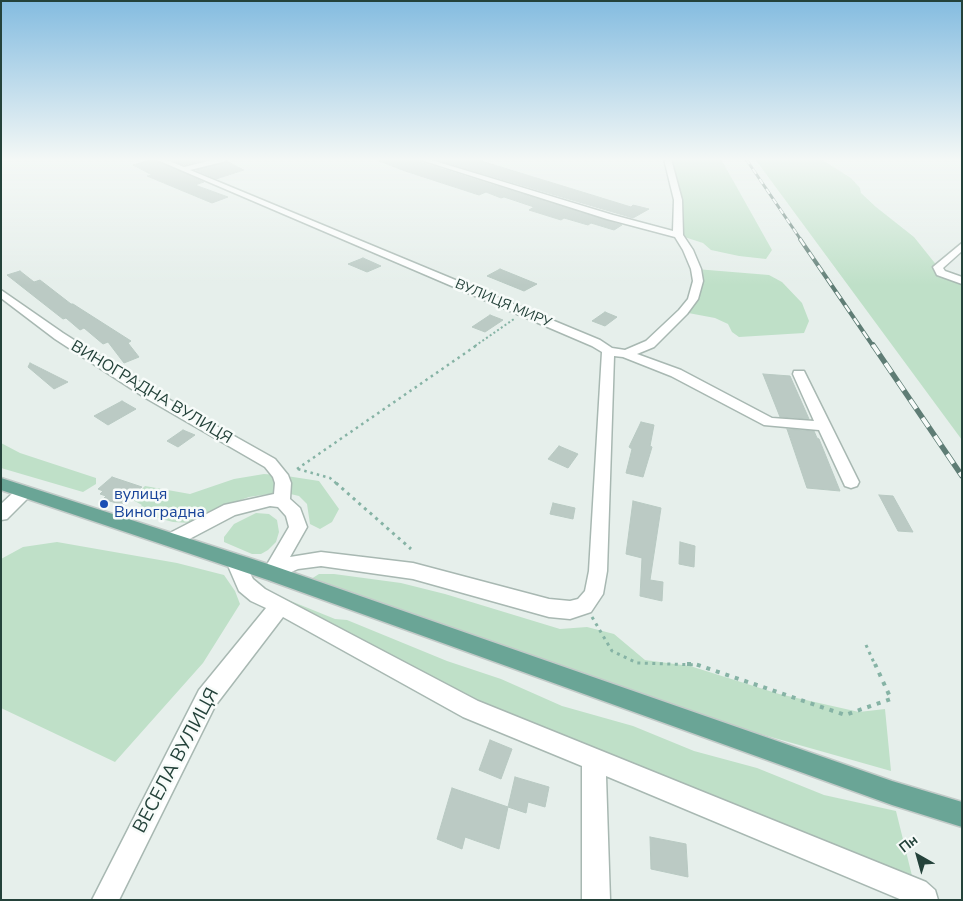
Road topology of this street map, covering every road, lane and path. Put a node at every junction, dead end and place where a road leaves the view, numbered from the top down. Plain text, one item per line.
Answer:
1 (260, 201) edge
2 (558, 201) edge
3 (678, 201) edge
4 (678, 235) junction
5 (962, 246) edge
6 (960, 280) edge
7 (1, 293) edge
8 (516, 309) junction
9 (608, 351) junction
10 (626, 354) junction
11 (799, 374) dead end
12 (824, 426) junction
13 (297, 469) junction
14 (851, 482) dead end
15 (1, 484) edge
16 (24, 492) junction
17 (282, 493) junction
18 (1, 514) edge
19 (172, 540) junction
20 (411, 549) dead end
21 (234, 561) junction
22 (272, 573) junction
23 (280, 606) junction
24 (584, 606) junction
25 (866, 645) dead end
26 (594, 759) junction
27 (962, 815) edge
28 (105, 900) edge
29 (596, 900) edge
30 (924, 900) edge

1 - 8 street, ВУЛИЦЯ МИРУ
2 - 4 street
3 - 4 street
4 - 10 street
5 - 6 street
7 - 17 street, ВИНОГРАДНА ВУЛИЦЯ
8 - 9 street, ВУЛИЦЯ МИРУ
8 - 13 path
9 - 10 street, ВУЛИЦЯ МИРУ
9 - 24 street
10 - 12 street, ВУЛИЦЯ МИРУ
11 - 12 street
12 - 14 street
13 - 17 path
13 - 20 path
15 - 16 main road
16 - 18 street
16 - 19 main road
17 - 19 street
17 - 22 street, ВИНОГРАДНА ВУЛИЦЯ
19 - 21 main road
21 - 22 main road
21 - 23 street
22 - 24 street
22 - 27 main road
23 - 26 street
23 - 28 street, ВЕСЕЛА ВУЛИЦЯ
24 - 25 path
26 - 29 street
26 - 30 street

